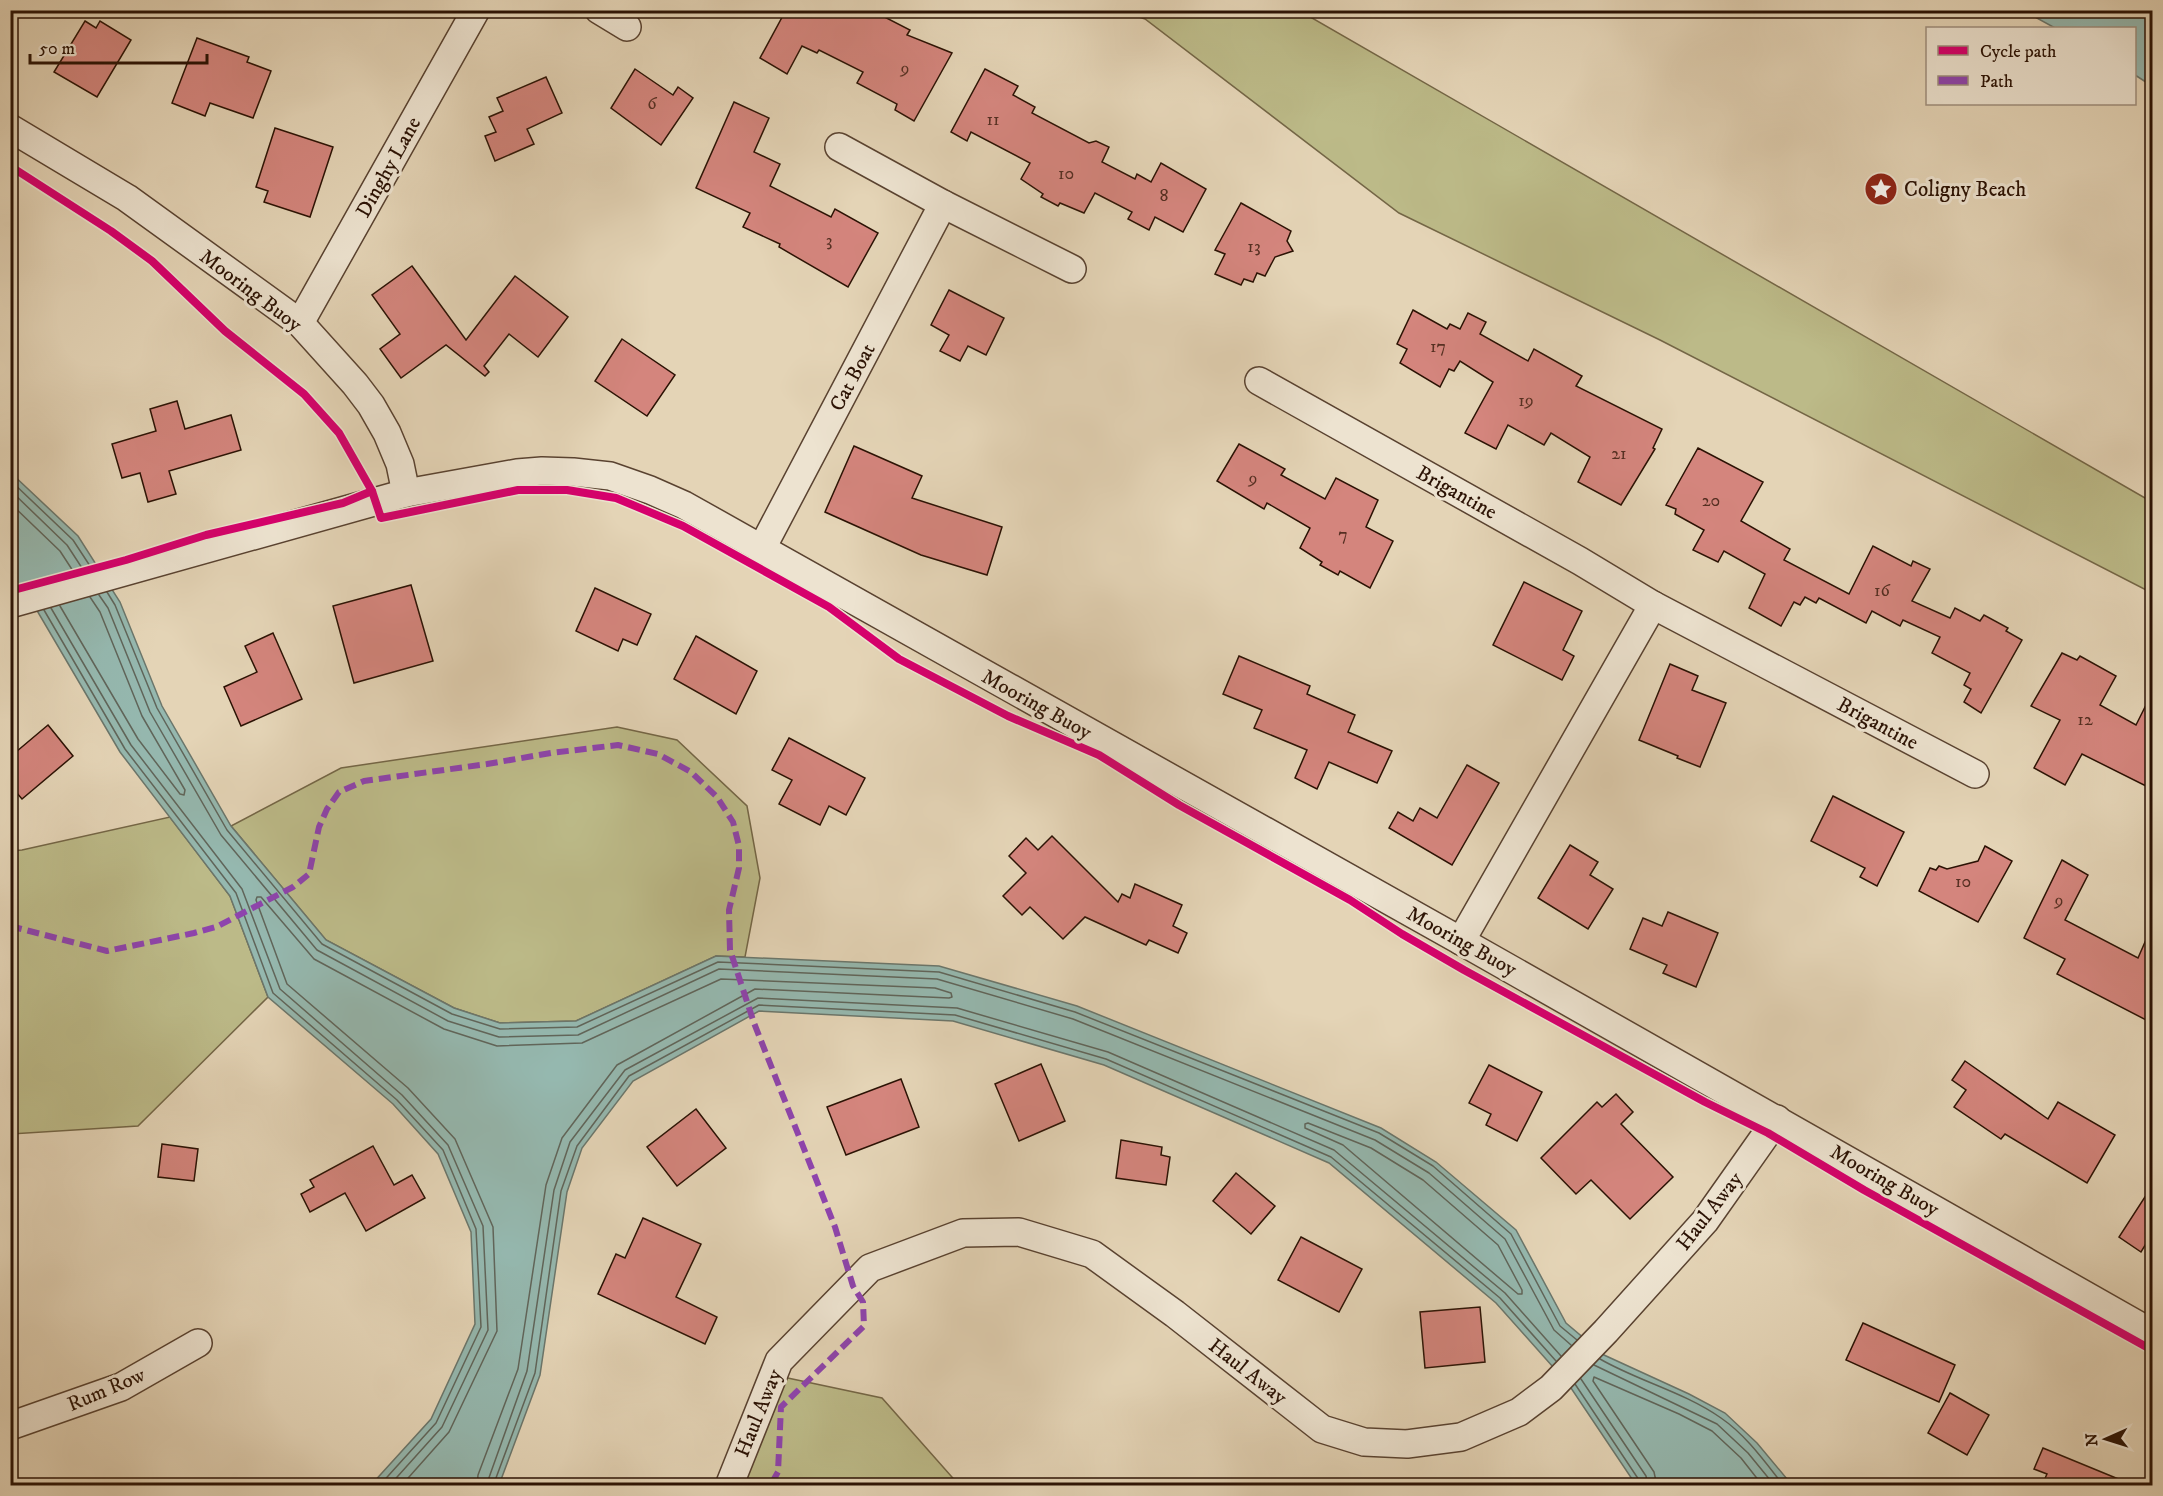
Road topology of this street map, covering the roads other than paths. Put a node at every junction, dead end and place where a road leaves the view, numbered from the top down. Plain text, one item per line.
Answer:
1 (476, 10) edge
2 (598, 10) edge
3 (627, 27) dead end
4 (10, 128) edge
5 (839, 147) dead end
6 (943, 204) junction
7 (1072, 269) dead end
8 (300, 323) junction
9 (1259, 381) dead end
10 (406, 493) junction
11 (761, 550) junction
12 (11, 603) edge
13 (1653, 605) junction
14 (1975, 774) dead end
15 (1461, 941) junction
16 (1777, 1119) junction
17 (2152, 1333) edge
18 (198, 1343) dead end
19 (10, 1426) edge
20 (729, 1485) edge

1 - 8 street, Dinghy Lane
2 - 3 street
4 - 8 street, Mooring Buoy
5 - 6 street
6 - 7 street
6 - 11 street, Cat Boat
8 - 10 street, Mooring Buoy
9 - 13 street, Brigantine
10 - 11 street, Mooring Buoy
10 - 12 street
11 - 15 street, Mooring Buoy
13 - 14 street, Brigantine
13 - 15 street
15 - 16 street, Mooring Buoy
16 - 17 street, Mooring Buoy
16 - 20 street, Haul Away
18 - 19 street, Rum Row

